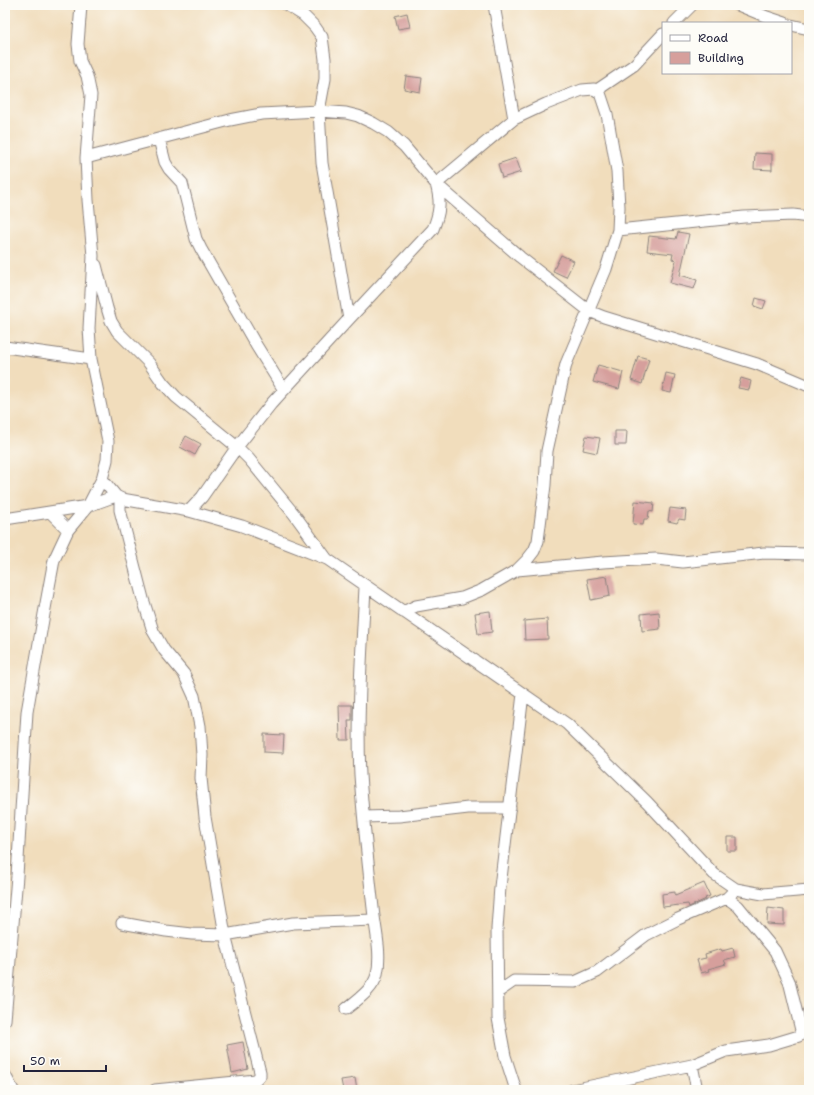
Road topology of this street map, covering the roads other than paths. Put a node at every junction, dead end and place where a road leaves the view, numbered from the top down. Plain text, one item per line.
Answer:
1 (81, 5) edge
2 (287, 5) edge
3 (494, 5) edge
4 (692, 5) edge
5 (738, 5) edge
6 (675, 22) edge
7 (782, 22) edge
8 (792, 25) edge
9 (809, 29) edge
10 (662, 35) edge
11 (597, 90) junction
12 (319, 111) junction
13 (514, 119) junction
14 (159, 139) junction
15 (86, 158) junction
16 (436, 184) junction
17 (809, 217) edge
18 (618, 230) junction
19 (93, 256) junction
20 (589, 311) junction
21 (348, 319) junction
22 (5, 347) edge
23 (91, 359) junction
24 (809, 386) edge
25 (284, 390) junction
26 (237, 447) junction
27 (102, 479) junction
28 (119, 497) junction
29 (88, 506) junction
30 (50, 512) junction
31 (189, 512) junction
32 (5, 519) edge
33 (68, 530) junction
34 (532, 552) junction
35 (809, 554) edge
36 (327, 559) junction
37 (541, 568) junction
38 (517, 570) junction
39 (366, 587) junction
40 (403, 612) junction
41 (523, 694) junction
42 (510, 808) junction
43 (364, 817) junction
44 (736, 889) junction
45 (809, 890) edge
46 (727, 898) junction
47 (374, 920) junction
48 (122, 923) dead end
49 (225, 935) junction
50 (498, 967) junction
51 (514, 981) junction
52 (498, 992) junction
53 (346, 1009) dead end
54 (5, 1020) edge
55 (692, 1065) junction
56 (5, 1075) edge
57 (13, 1090) edge
58 (155, 1090) edge
59 (516, 1090) edge
60 (572, 1090) edge
61 (696, 1090) edge

1 - 15 street
2 - 12 street
3 - 13 street
4 - 6 street
5 - 7 street
8 - 9 street
10 - 11 street
11 - 13 street
11 - 18 street
12 - 14 street
12 - 16 street
12 - 21 street
13 - 16 street
14 - 15 street
14 - 25 street
15 - 19 street
16 - 20 street
16 - 21 street
17 - 18 street
18 - 20 street
19 - 23 street
19 - 26 street
20 - 24 street
20 - 34 street
21 - 25 street
22 - 23 street
23 - 27 street
25 - 26 street
26 - 31 street
26 - 36 street
27 - 28 street
27 - 29 street
28 - 29 street
28 - 31 street
28 - 49 street
29 - 30 street
29 - 33 street
30 - 32 street
30 - 33 street
31 - 36 street
33 - 54 street
34 - 37 street
34 - 38 street
35 - 37 street
36 - 39 street
37 - 38 street
38 - 40 street
39 - 40 street
39 - 43 street
40 - 41 street
41 - 42 street
41 - 44 street
42 - 43 street
42 - 50 street
43 - 47 street
44 - 45 street
44 - 46 street
46 - 51 street
46 - 55 street
47 - 49 street
47 - 53 street
48 - 49 street
49 - 58 street
50 - 51 street
50 - 52 street
51 - 52 street
52 - 59 street
55 - 60 street
55 - 61 street
56 - 57 street

